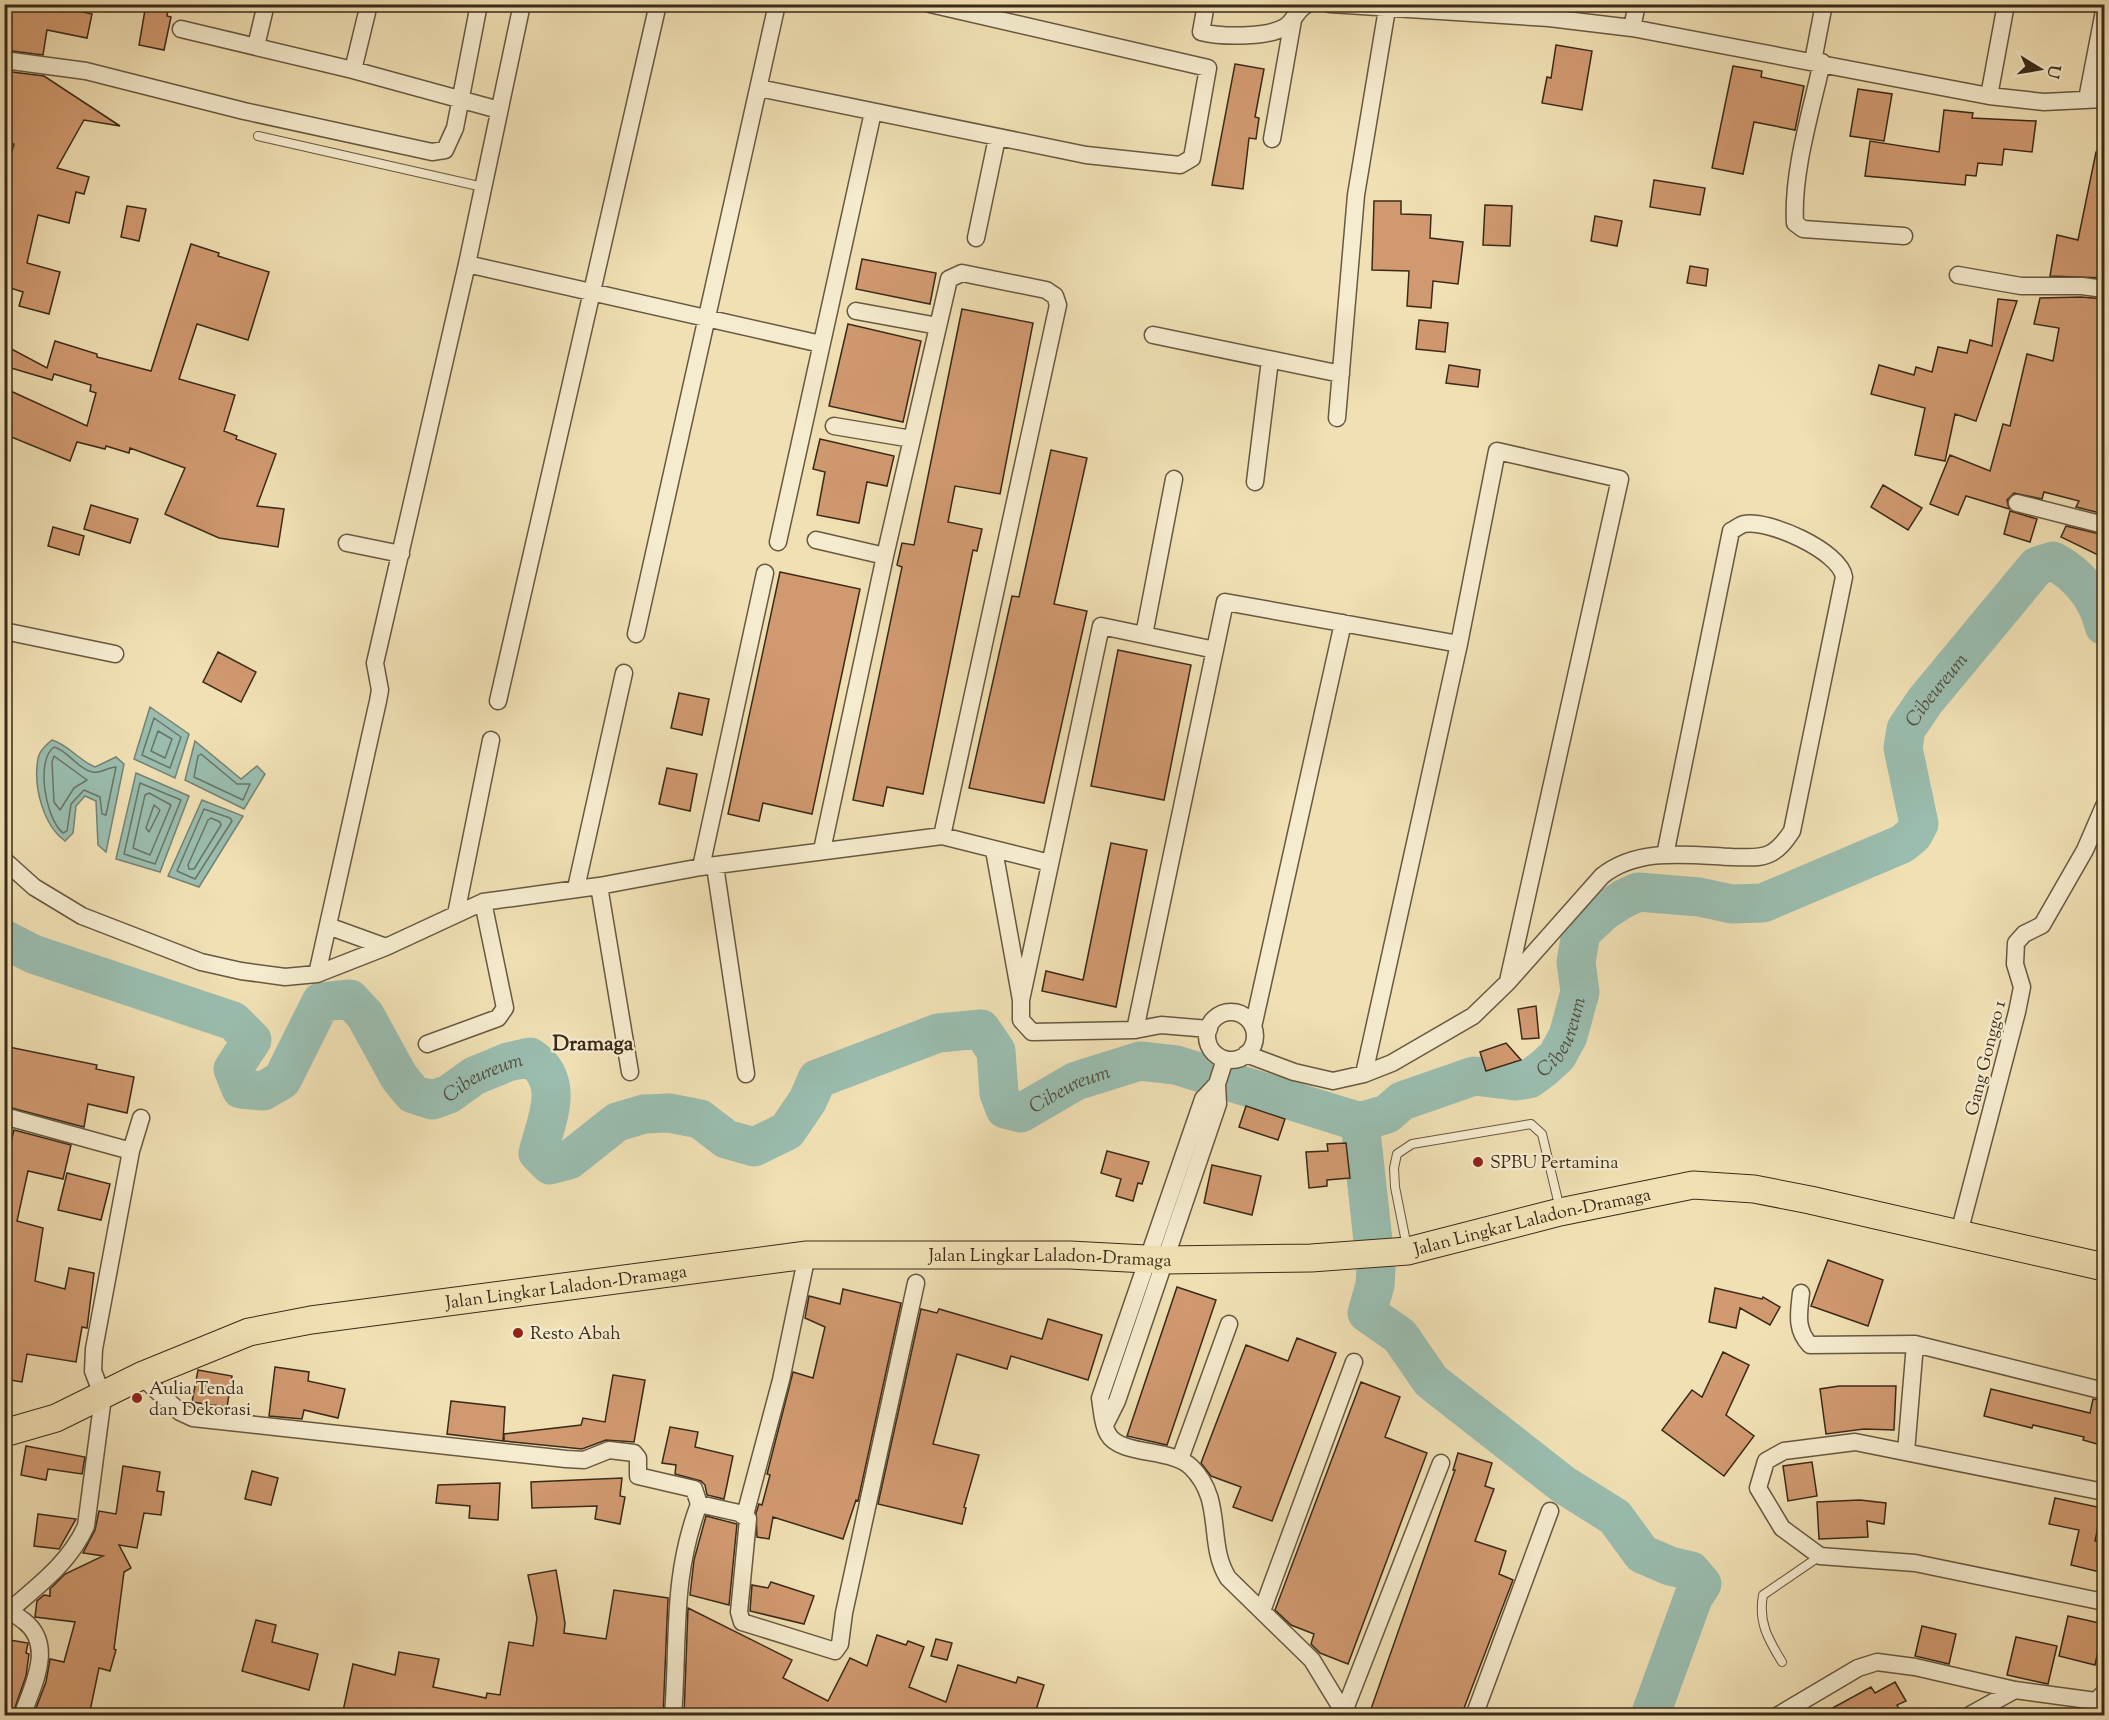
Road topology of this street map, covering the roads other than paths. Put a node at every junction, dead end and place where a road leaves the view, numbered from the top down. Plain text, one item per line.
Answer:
1 (266, 4) edge
2 (369, 4) edge
3 (479, 4) edge
4 (522, 4) edge
5 (658, 4) edge
6 (777, 4) edge
7 (930, 4) edge
8 (1206, 4) edge
9 (1308, 4) edge
10 (1330, 4) edge
11 (1637, 4) edge
12 (1824, 4) edge
13 (2006, 4) edge
14 (1413, 7) edge
15 (1387, 9) junction
16 (2104, 11) edge
17 (1293, 20) junction
18 (1632, 28) junction
19 (181, 29) dead end
20 (256, 46) junction
21 (4, 60) edge
22 (1817, 62) junction
23 (353, 70) junction
24 (759, 88) junction
25 (1989, 96) junction
26 (2087, 99) junction
27 (2104, 99) edge
28 (459, 100) junction
29 (499, 110) junction
30 (873, 112) junction
31 (258, 136) dead end
32 (997, 138) junction
33 (1272, 139) dead end
34 (483, 187) junction
35 (1904, 237) dead end
36 (976, 238) dead end
37 (467, 264) junction
38 (1958, 275) dead end
39 (2104, 290) edge
40 (591, 291) junction
41 (856, 311) dead end
42 (707, 318) junction
43 (938, 326) junction
44 (1153, 335) dead end
45 (821, 344) junction
46 (1270, 360) junction
47 (1341, 374) junction
48 (1337, 418) dead end
49 (834, 426) dead end
50 (912, 439) junction
51 (1174, 479) dead end
52 (1255, 482) dead end
53 (2017, 503) dead end
54 (2104, 525) edge
55 (816, 540) dead end
56 (778, 542) dead end
57 (347, 543) dead end
58 (401, 554) junction
59 (885, 556) junction
60 (765, 573) dead end
61 (1343, 623) junction
62 (4, 631) edge
63 (636, 634) dead end
64 (1144, 635) junction
65 (1459, 644) junction
66 (1215, 650) junction
67 (115, 654) dead end
68 (624, 673) dead end
69 (498, 701) dead end
70 (491, 740) dead end
71 (2104, 806) edge
72 (942, 836) junction
73 (822, 850) junction
74 (994, 850) junction
75 (1665, 855) junction
76 (4, 860) edge
77 (1050, 863) junction
78 (708, 866) junction
79 (599, 886) junction
80 (576, 888) junction
81 (483, 902) junction
82 (456, 914) junction
83 (328, 926) junction
84 (386, 947) junction
85 (317, 974) junction
86 (1508, 982) junction
87 (1021, 1000) junction
88 (1251, 1024) junction
89 (1135, 1029) junction
90 (1209, 1029) junction
91 (427, 1044) dead end
92 (1253, 1054) junction
93 (630, 1072) dead end
94 (1221, 1073) junction
95 (746, 1074) dead end
96 (1364, 1074) junction
97 (4, 1116) edge
98 (141, 1118) dead end
99 (131, 1152) junction
100 (1560, 1212) junction
101 (1959, 1233) junction
102 (1398, 1252) junction
103 (807, 1255) junction
104 (1157, 1259) junction
105 (2104, 1267) edge
106 (916, 1283) dead end
107 (1801, 1293) dead end
108 (1229, 1324) dead end
109 (1916, 1344) junction
110 (1354, 1362) dead end
111 (141, 1376) junction
112 (2104, 1391) edge
113 (104, 1397) junction
114 (4, 1433) edge
115 (1906, 1452) junction
116 (1180, 1459) junction
117 (1441, 1463) dead end
118 (2104, 1492) edge
119 (699, 1504) junction
120 (1550, 1511) dead end
121 (745, 1515) junction
122 (1820, 1556) junction
123 (2104, 1602) edge
124 (7, 1610) edge
125 (1262, 1611) junction
126 (1782, 1662) dead end
127 (2015, 1690) junction
128 (2098, 1703) edge
129 (1346, 1712) edge
130 (22, 1716) edge
131 (673, 1716) edge
132 (1474, 1716) edge
133 (1778, 1716) edge
134 (1968, 1716) edge

1 - 20 street
2 - 23 street
3 - 28 street
4 - 29 street
5 - 40 street
6 - 24 street
7 - 32 street
8 - 17 street
9 - 17 street
10 - 15 street
11 - 18 street
12 - 22 street
13 - 25 street
14 - 15 street
14 - 18 street
15 - 47 street
16 - 26 street
17 - 33 street
18 - 22 street
19 - 20 street
20 - 23 street
21 - 28 street
22 - 25 street
22 - 35 street
23 - 28 street
24 - 30 street
24 - 42 street
25 - 26 street
26 - 27 street
28 - 29 street
29 - 34 street
30 - 32 street
30 - 45 street
31 - 34 lane
32 - 36 street
34 - 37 street
37 - 40 street
37 - 58 street
38 - 39 street
40 - 42 street
40 - 69 street
41 - 43 street
42 - 45 street
42 - 63 street
43 - 50 street
43 - 72 street
44 - 46 street
45 - 56 street
46 - 47 street
46 - 52 street
47 - 48 street
49 - 50 street
50 - 59 street
51 - 64 street
53 - 54 street
55 - 59 street
57 - 58 street
58 - 83 street
59 - 73 street
60 - 78 street
61 - 65 street
61 - 66 street
61 - 88 street
62 - 67 street
64 - 66 street
64 - 77 street
65 - 86 street
65 - 96 street
66 - 89 street
68 - 80 street
70 - 82 street
71 - 101 street, Gang Gonggo 1
72 - 73 street
72 - 74 street
73 - 78 street
74 - 77 street
74 - 87 street
75 - 75 street
75 - 86 street
76 - 85 street
77 - 87 street
78 - 79 street
78 - 95 street
79 - 80 street
79 - 93 street
80 - 81 street
81 - 82 street
81 - 91 street
82 - 84 street
83 - 84 street
83 - 85 street
84 - 85 street
86 - 96 street
87 - 89 street
88 - 90 street
88 - 92 street
89 - 90 street
90 - 94 street
92 - 94 street
92 - 96 street
94 - 104 street
97 - 99 street
98 - 99 street
99 - 113 street
100 - 101 main road, Jalan Lingkar Laladon-Dramaga
100 - 102 main road, Jalan Lingkar Laladon-Dramaga
100 - 102 lane
101 - 105 main road, Jalan Lingkar Laladon-Dramaga
102 - 104 main road, Jalan Lingkar Laladon-Dramaga
103 - 104 main road, Jalan Lingkar Laladon-Dramaga
103 - 111 main road, Jalan Lingkar Laladon-Dramaga
103 - 121 street
104 - 116 street
106 - 121 street
107 - 109 street
108 - 116 street
109 - 112 street
109 - 115 street
110 - 125 street
111 - 113 main road, Jalan Lingkar Laladon-Dramaga
111 - 119 street
113 - 114 main road, Jalan Lingkar Laladon-Dramaga
113 - 124 street
115 - 118 street
115 - 122 street
116 - 125 street
117 - 129 street
119 - 121 street
119 - 131 street
120 - 132 street
122 - 123 street
122 - 126 lane
124 - 130 street
125 - 129 street
127 - 128 street
127 - 133 street
127 - 134 street

